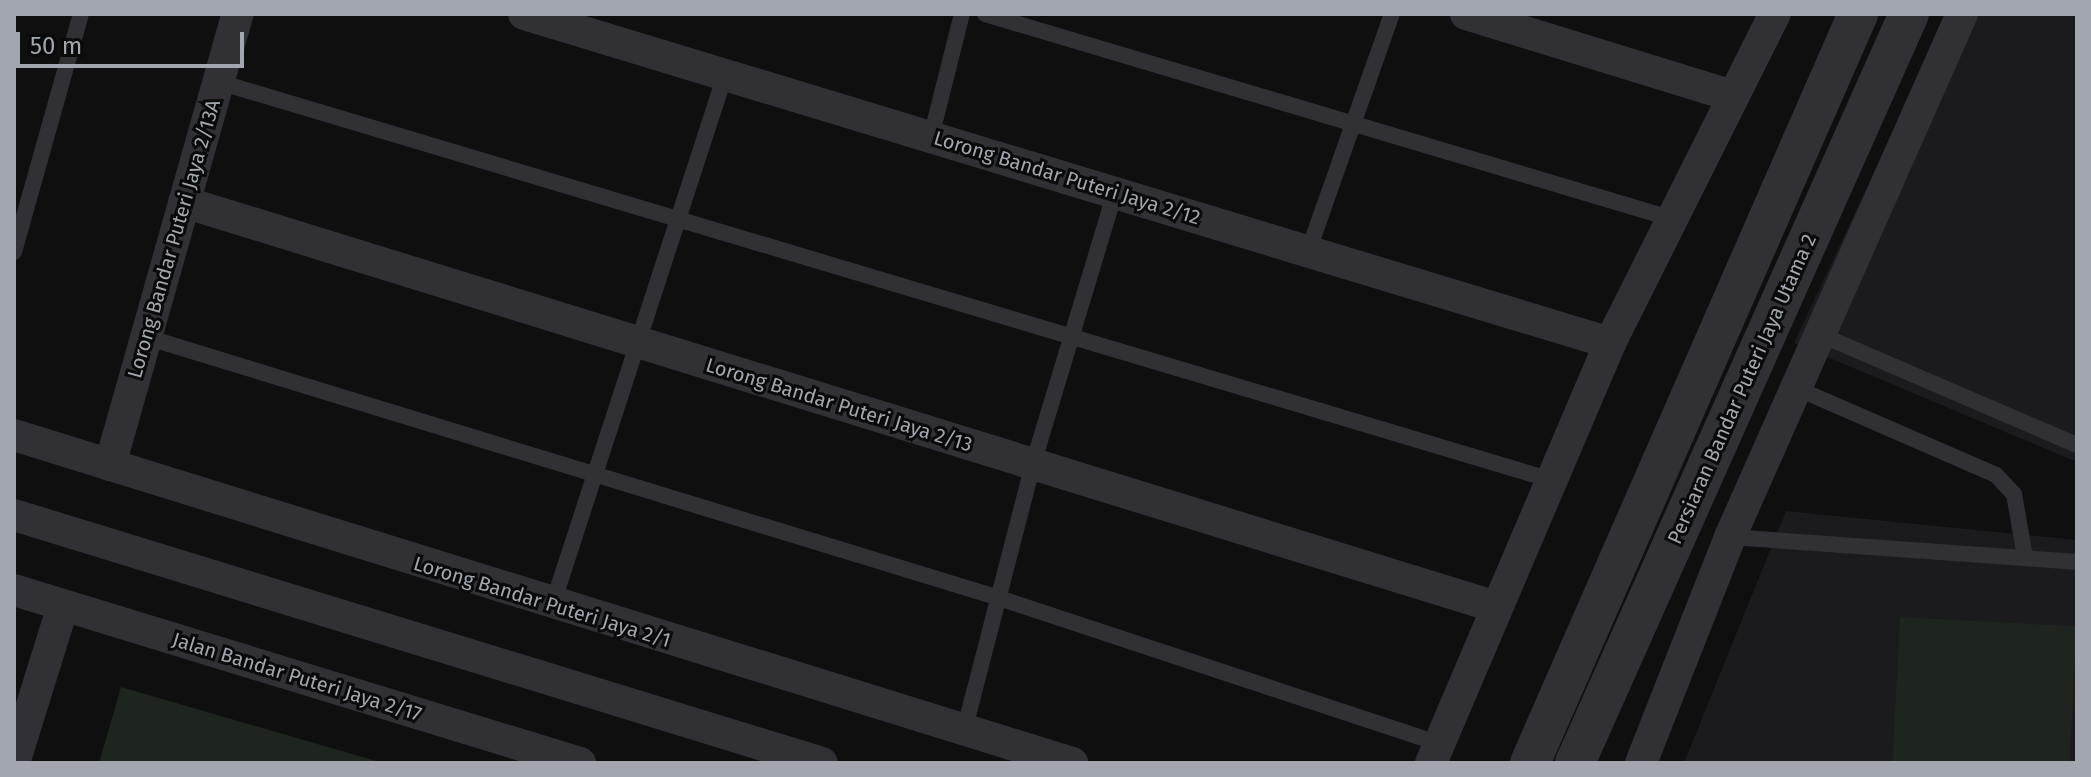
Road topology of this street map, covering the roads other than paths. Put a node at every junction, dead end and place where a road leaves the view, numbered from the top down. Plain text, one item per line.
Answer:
1 (81, 14) edge
2 (238, 14) edge
3 (526, 14) edge
4 (962, 14) edge
5 (985, 14) edge
6 (1392, 14) edge
7 (1466, 14) edge
8 (1775, 14) edge
9 (1858, 14) edge
10 (1909, 14) edge
11 (1962, 14) edge
12 (725, 75) junction
13 (219, 82) junction
14 (1733, 96) junction
15 (1354, 124) junction
16 (931, 137) junction
17 (1115, 193) junction
18 (184, 202) junction
19 (679, 218) junction
20 (1673, 219) junction
21 (14, 252) edge
22 (1308, 252) junction
23 (1819, 334) junction
24 (1072, 336) junction
25 (146, 337) junction
26 (639, 343) junction
27 (1610, 343) junction
28 (1796, 388) junction
29 (14, 435) edge
30 (2077, 445) edge
31 (1033, 464) junction
32 (110, 465) junction
33 (596, 475) junction
34 (1548, 479) junction
35 (14, 515) edge
36 (1685, 517) junction
37 (1730, 537) junction
38 (2025, 557) junction
39 (2077, 562) edge
40 (14, 590) edge
41 (999, 598) junction
42 (63, 606) junction
43 (1493, 606) junction
44 (551, 607) junction
45 (964, 731) junction
46 (1436, 754) edge
47 (14, 763) edge
48 (580, 763) edge
49 (822, 763) edge
50 (1072, 763) edge
51 (1530, 763) edge
52 (1575, 763) edge
53 (1641, 763) edge

1 - 21 lane
2 - 13 street, Lorong Bandar Puteri Jaya 2/13A
3 - 12 street, Lorong Bandar Puteri Jaya 2/12
4 - 16 lane
5 - 15 lane
6 - 15 lane
7 - 14 street
8 - 14 street
9 - 51 street
10 - 36 street, Persiaran Bandar Puteri Jaya Utama 2
11 - 23 street
12 - 16 street, Lorong Bandar Puteri Jaya 2/12
12 - 19 lane
13 - 18 street, Lorong Bandar Puteri Jaya 2/13A
13 - 19 lane
14 - 20 street
15 - 20 lane
15 - 22 lane
16 - 17 street, Lorong Bandar Puteri Jaya 2/12
17 - 22 street, Lorong Bandar Puteri Jaya 2/12
17 - 24 lane
18 - 25 street, Lorong Bandar Puteri Jaya 2/13A
18 - 26 street, Lorong Bandar Puteri Jaya 2/13
19 - 24 lane
19 - 26 lane
20 - 27 street
22 - 27 street, Lorong Bandar Puteri Jaya 2/12
23 - 28 street
23 - 30 lane
24 - 31 lane
24 - 34 lane
25 - 32 street, Lorong Bandar Puteri Jaya 2/13A
25 - 33 lane
26 - 31 street, Lorong Bandar Puteri Jaya 2/13
26 - 33 lane
27 - 34 street
28 - 37 street
28 - 38 lane
29 - 32 street, Lorong Bandar Puteri Jaya 2/1
31 - 41 lane
31 - 43 street, Lorong Bandar Puteri Jaya 2/13
32 - 44 street, Lorong Bandar Puteri Jaya 2/1
33 - 41 lane
33 - 44 lane
34 - 43 street
35 - 49 street
36 - 37 street
36 - 52 street, Persiaran Bandar Puteri Jaya Utama 2
37 - 38 lane
37 - 53 street
38 - 39 lane
40 - 42 street, Jalan Bandar Puteri Jaya 2/17
41 - 45 lane
41 - 46 lane
42 - 47 street
42 - 48 street, Jalan Bandar Puteri Jaya 2/17
43 - 46 street
44 - 45 street, Lorong Bandar Puteri Jaya 2/1
45 - 50 street, Lorong Bandar Puteri Jaya 2/1

